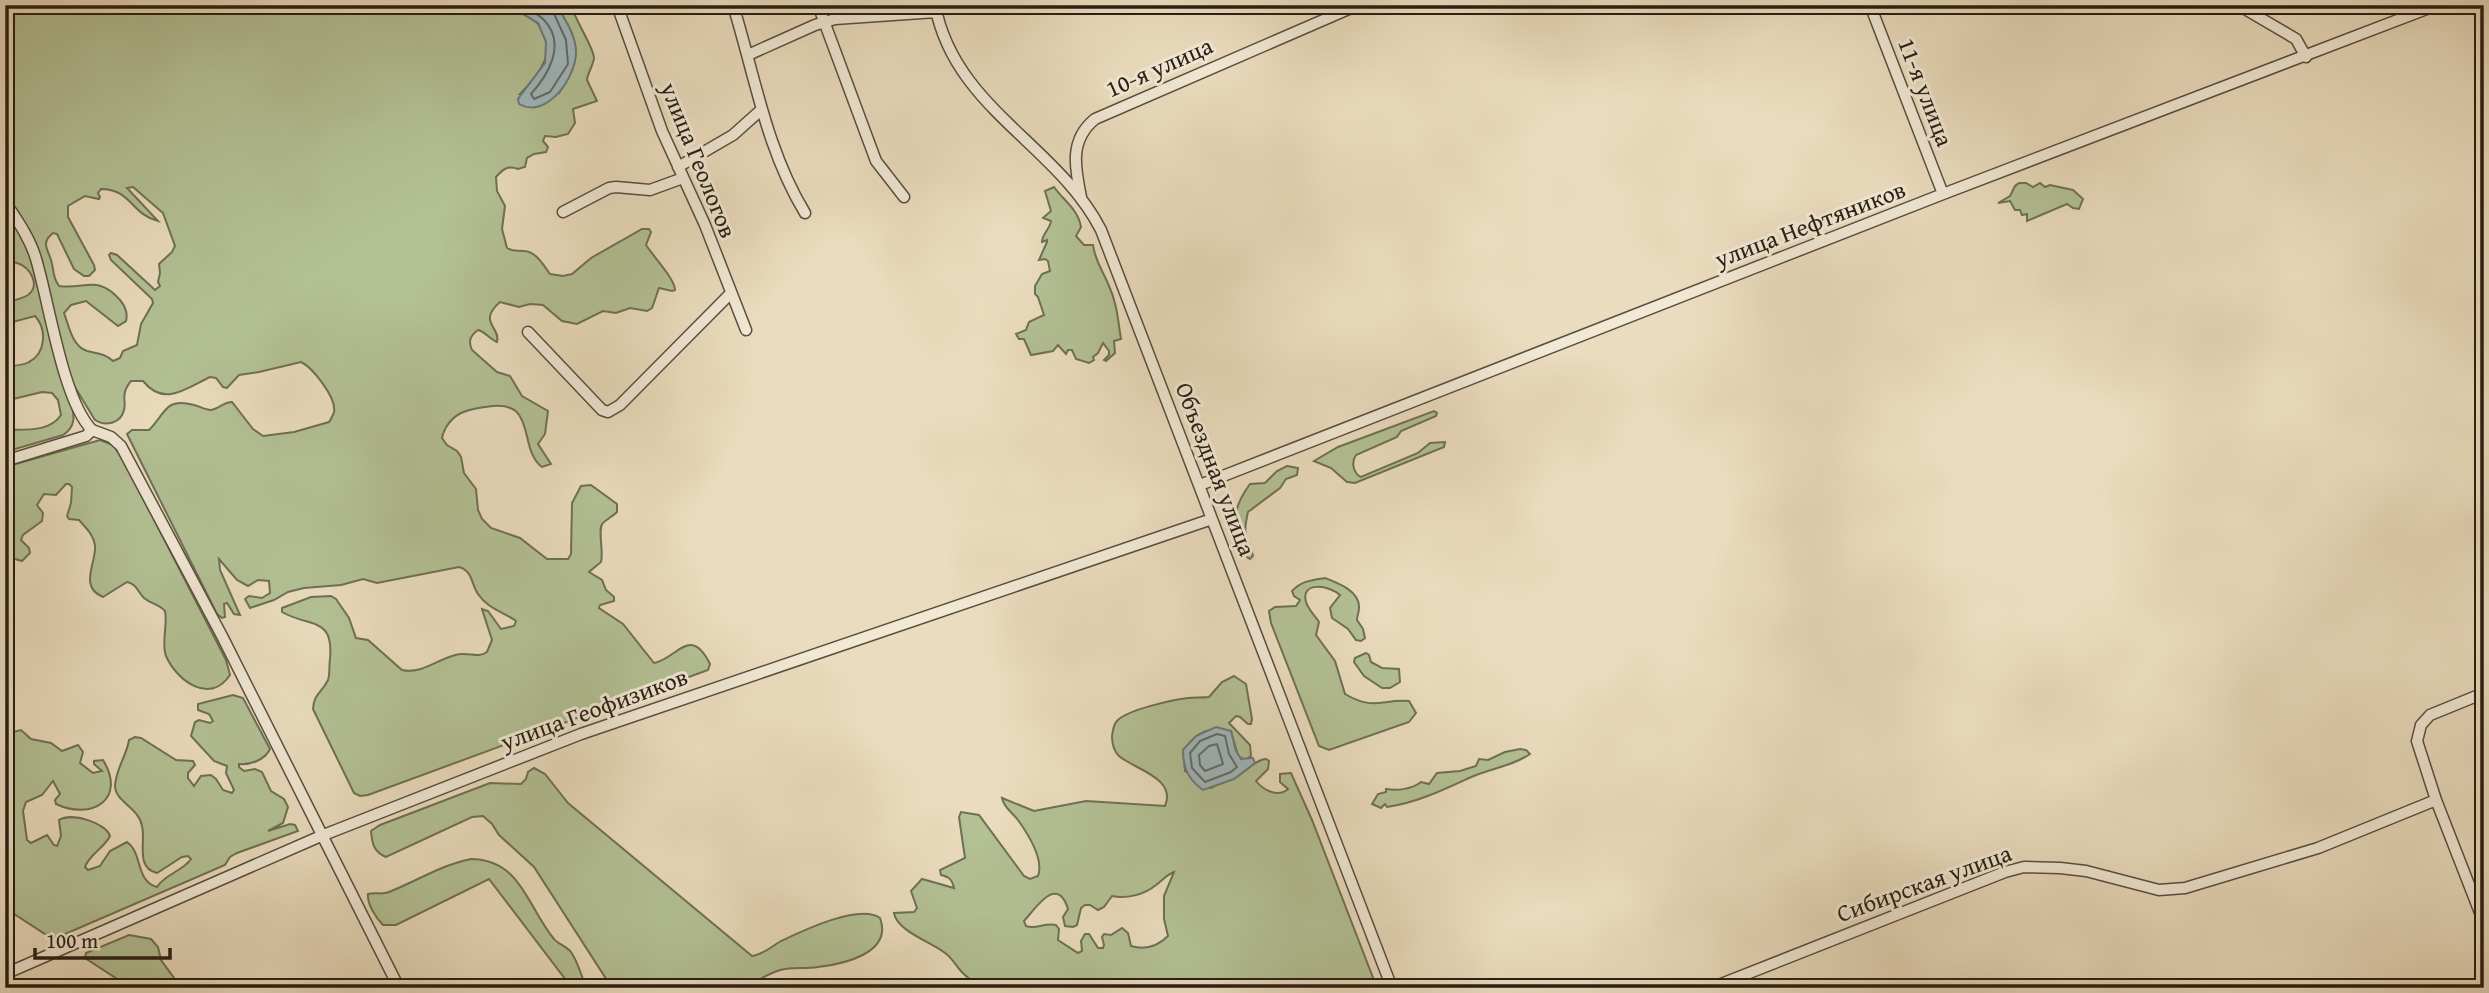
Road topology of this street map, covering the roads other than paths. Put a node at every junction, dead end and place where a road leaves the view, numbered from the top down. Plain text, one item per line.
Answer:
1 (617, 5) edge
2 (733, 5) edge
3 (818, 5) edge
4 (1358, 5) edge
5 (1870, 5) edge
6 (2238, 5) edge
7 (2437, 5) edge
8 (2478, 5) edge
9 (936, 9) edge
10 (2484, 20) edge
11 (824, 22) junction
12 (748, 55) junction
13 (2306, 57) junction
14 (761, 109) junction
15 (680, 173) junction
16 (1943, 194) junction
17 (904, 197) dead end
18 (1081, 197) junction
19 (5, 202) edge
20 (563, 212) dead end
21 (805, 213) dead end
22 (730, 294) junction
23 (746, 330) dead end
24 (528, 332) dead end
25 (92, 430) junction
26 (5, 461) edge
27 (1200, 485) junction
28 (1212, 519) junction
29 (2484, 693) edge
30 (2436, 800) junction
31 (321, 836) junction
32 (2484, 923) edge
33 (5, 974) edge
34 (399, 988) edge
35 (1392, 988) edge
36 (1711, 988) edge

1 - 15 street, улица Геологов
2 - 12 street
3 - 11 street
4 - 18 street, 10-я улица
5 - 16 street, 11-я улица
6 - 13 street
7 - 13 street, улица Нефтяников
8 - 10 street
9 - 11 street
9 - 18 street, Объездная улица
11 - 12 street
11 - 17 street
12 - 14 street
13 - 16 street, улица Нефтяников
14 - 15 street
14 - 21 street
15 - 20 street
15 - 22 street, улица Геологов
16 - 27 street, улица Нефтяников
18 - 27 street, Объездная улица
19 - 25 street
22 - 23 street, улица Геологов
22 - 24 street
25 - 26 street
25 - 31 street
27 - 28 street, Объездная улица
28 - 31 street, улица Геофизиков
28 - 35 street, Объездная улица
29 - 30 street
30 - 32 street
30 - 36 street, Сибирская улица
31 - 33 street, улица Геофизиков
31 - 34 street

